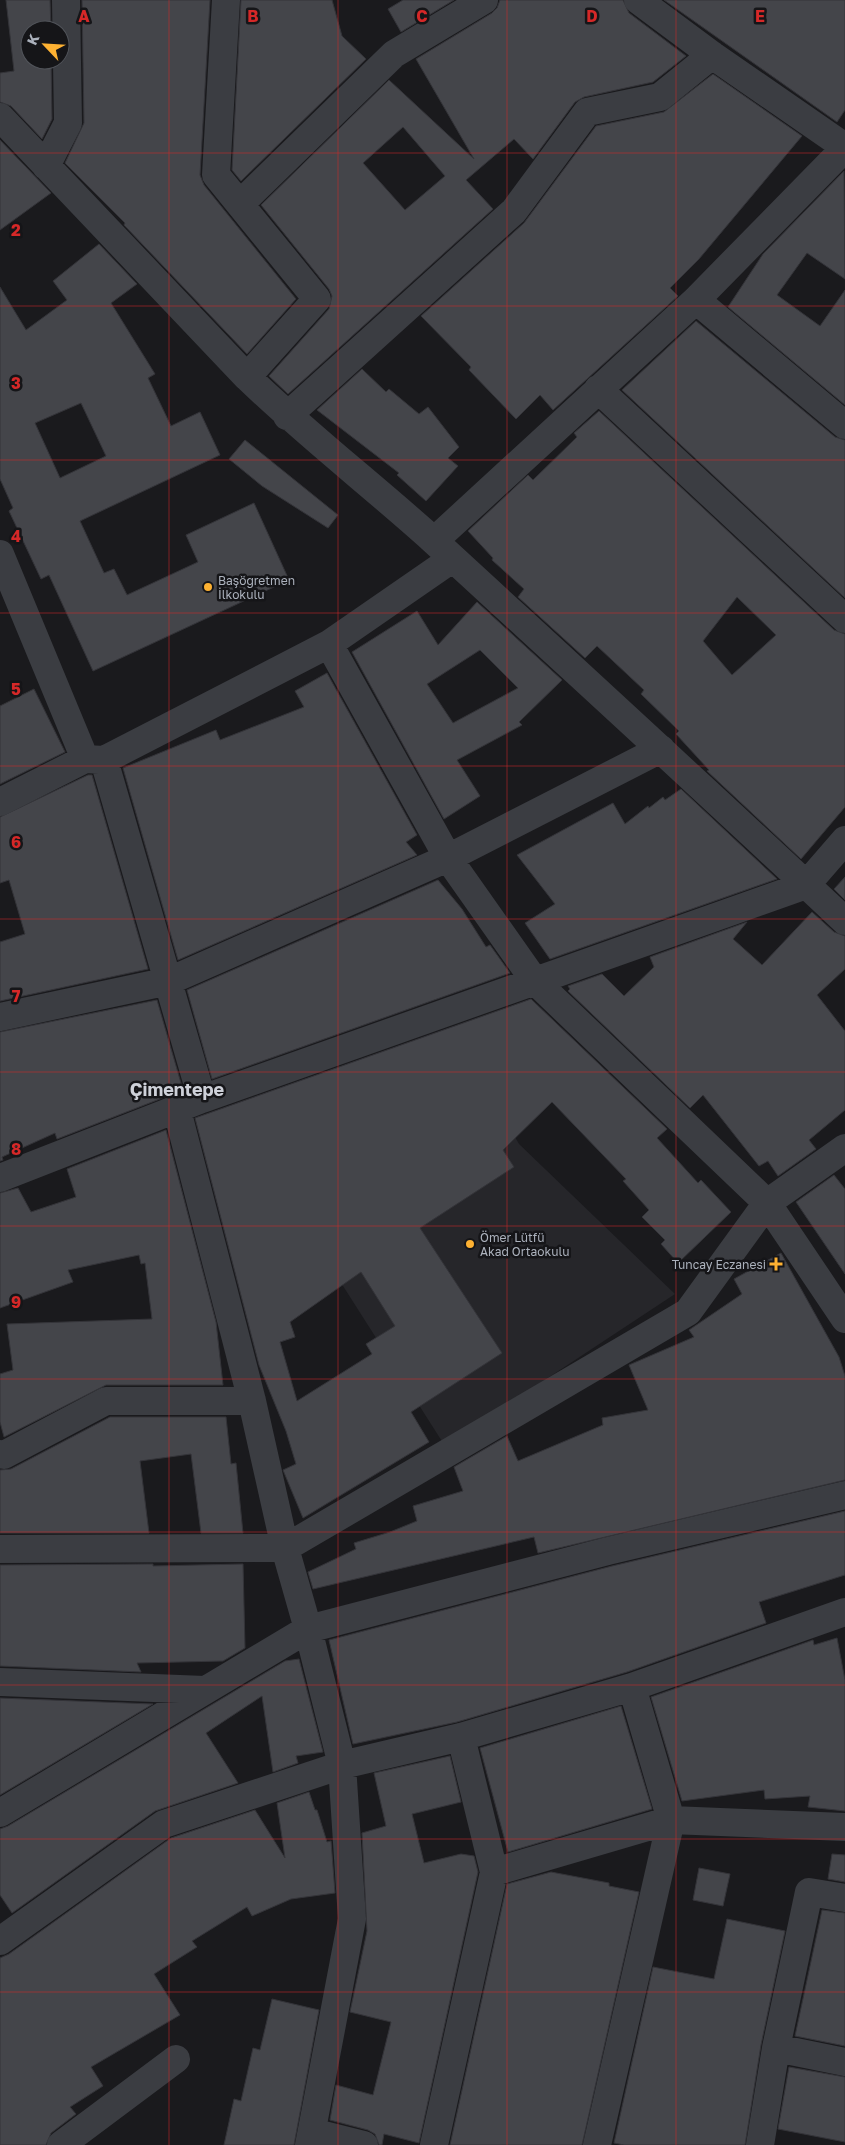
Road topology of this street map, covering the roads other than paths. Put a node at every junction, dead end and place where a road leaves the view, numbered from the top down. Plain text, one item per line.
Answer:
1 (66, 0) edge
2 (226, 0) edge
3 (484, 0) edge
4 (638, 0) edge
5 (712, 55) junction
6 (0, 117) edge
7 (845, 147) edge
8 (46, 166) junction
9 (240, 204) junction
10 (696, 300) junction
11 (247, 377) junction
12 (598, 389) junction
13 (287, 416) junction
14 (845, 425) edge
15 (443, 550) junction
16 (0, 554) edge
17 (845, 619) edge
18 (329, 644) junction
19 (662, 749) junction
20 (94, 760) junction
21 (0, 802) edge
22 (845, 840) edge
23 (448, 858) junction
24 (806, 884) junction
25 (845, 922) edge
26 (534, 980) junction
27 (169, 981) junction
28 (0, 1017) edge
29 (202, 1099) junction
30 (177, 1110) junction
31 (845, 1148) edge
32 (0, 1178) edge
33 (767, 1203) junction
34 (845, 1319) edge
35 (252, 1401) junction
36 (0, 1454) edge
37 (845, 1495) edge
38 (285, 1548) junction
39 (0, 1549) edge
40 (845, 1612) edge
41 (308, 1629) junction
42 (0, 1682) edge
43 (632, 1687) junction
44 (205, 1690) junction
45 (461, 1737) junction
46 (342, 1765) junction
47 (0, 1813) edge
48 (670, 1820) junction
49 (845, 1827) edge
50 (494, 1872) junction
51 (845, 1898) edge
52 (0, 1942) edge
53 (776, 2048) junction
54 (176, 2059) dead end
55 (845, 2062) edge
56 (311, 2138) edge
57 (61, 2145) edge
58 (364, 2145) edge
59 (434, 2145) edge
60 (597, 2145) edge
61 (760, 2145) edge

1 - 8 street
2 - 9 street
3 - 9 street
4 - 5 street
5 - 7 street
5 - 13 street
6 - 8 street
7 - 10 street
8 - 11 street
9 - 11 street
10 - 12 street
10 - 14 street
11 - 13 street
12 - 15 street
12 - 17 street
13 - 15 street
15 - 18 street
15 - 19 street
16 - 20 street
18 - 20 street
18 - 23 street
19 - 23 street
19 - 24 street
20 - 21 street
20 - 27 street
22 - 24 street
23 - 26 street
23 - 27 street
24 - 25 street
24 - 26 street
26 - 29 street
26 - 33 street
27 - 28 street
27 - 29 street
29 - 30 street
30 - 32 street
30 - 35 street
31 - 33 street
33 - 34 street
33 - 38 street
35 - 36 street
35 - 38 street
37 - 41 street
38 - 39 street
38 - 41 street
40 - 43 street
41 - 44 street
41 - 46 street
42 - 44 street
43 - 45 street
43 - 48 street
44 - 47 street
45 - 46 street
45 - 50 street
46 - 52 street
46 - 56 street
48 - 49 street
48 - 50 street
48 - 60 street
50 - 59 street
51 - 53 street
53 - 55 street
53 - 61 street
54 - 57 street
56 - 58 street

